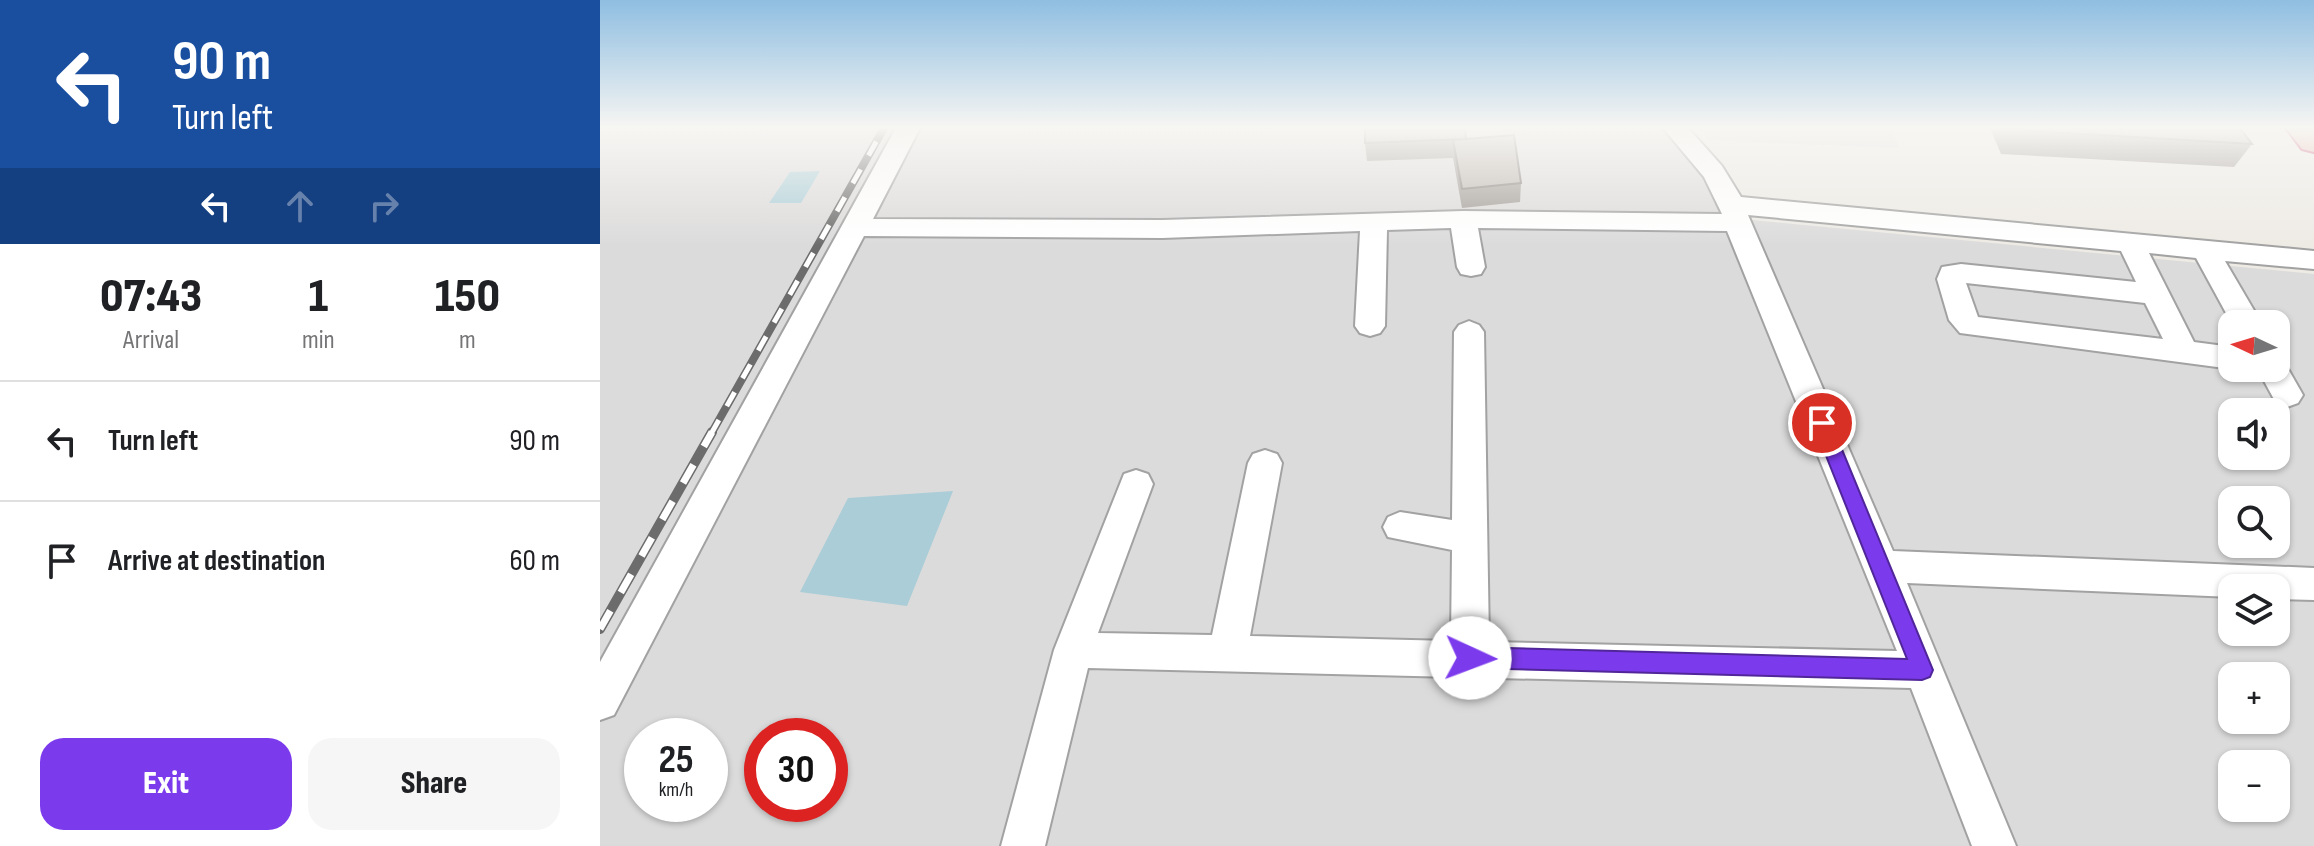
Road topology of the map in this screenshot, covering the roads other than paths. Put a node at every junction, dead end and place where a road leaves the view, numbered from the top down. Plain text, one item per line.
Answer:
1 (887, 167) edge
2 (1709, 167) edge
3 (1736, 214) junction
4 (1463, 219) junction
5 (1374, 222) junction
6 (855, 227) junction
7 (2130, 242) junction
8 (2205, 249) junction
9 (2314, 260) edge
10 (1471, 267) dead end
11 (2155, 294) junction
12 (2239, 310) edge
13 (1370, 326) dead end
14 (1469, 332) dead end
15 (2184, 352) junction
16 (2218, 356) edge
17 (1265, 463) dead end
18 (1136, 484) dead end
19 (1400, 527) dead end
20 (1468, 538) junction
21 (1882, 566) junction
22 (2314, 584) edge
23 (1073, 650) junction
24 (1228, 653) junction
25 (1470, 658) junction
26 (1922, 670) junction
27 (600, 701) edge
28 (1023, 846) edge
29 (1994, 846) edge

1 - 6 street
2 - 3 street
3 - 4 street
3 - 7 street
3 - 21 street
4 - 5 street
4 - 10 street
5 - 6 street
5 - 13 street
6 - 27 street
7 - 8 street
7 - 11 street
8 - 9 street
8 - 12 street
11 - 15 street
11 - 15 street
14 - 20 street
15 - 16 street
17 - 24 street
18 - 23 street
19 - 20 street
20 - 25 street
21 - 22 street
21 - 26 street
23 - 24 street
23 - 28 street
24 - 25 street
25 - 26 street
26 - 29 street

